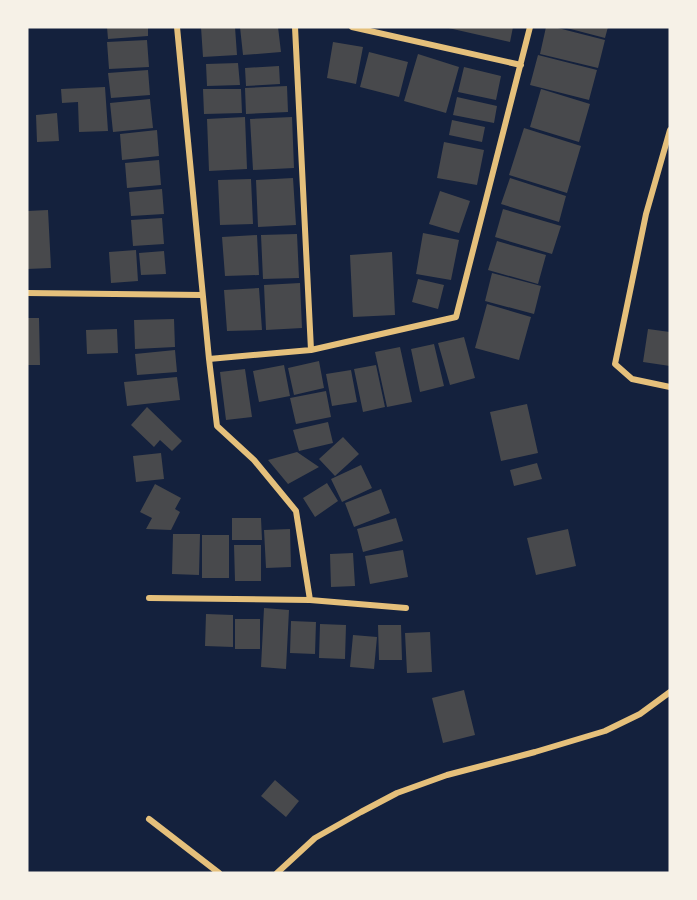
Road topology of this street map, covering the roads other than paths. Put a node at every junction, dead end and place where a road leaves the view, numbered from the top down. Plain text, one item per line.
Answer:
1 (177, 27) edge
2 (295, 27) edge
3 (352, 27) edge
4 (530, 27) edge
5 (521, 65) junction
6 (670, 130) edge
7 (27, 293) edge
8 (202, 295) junction
9 (311, 350) junction
10 (209, 359) junction
11 (670, 387) edge
12 (149, 598) dead end
13 (310, 600) junction
14 (406, 608) dead end
15 (670, 692) edge
16 (149, 819) dead end
17 (219, 873) edge
18 (277, 873) edge

1 - 8 street
2 - 9 street
3 - 5 street
4 - 5 street
5 - 9 street
6 - 11 street
7 - 8 street
8 - 10 street
9 - 10 street
10 - 13 street
12 - 13 street
13 - 14 street
15 - 18 street
16 - 17 street

